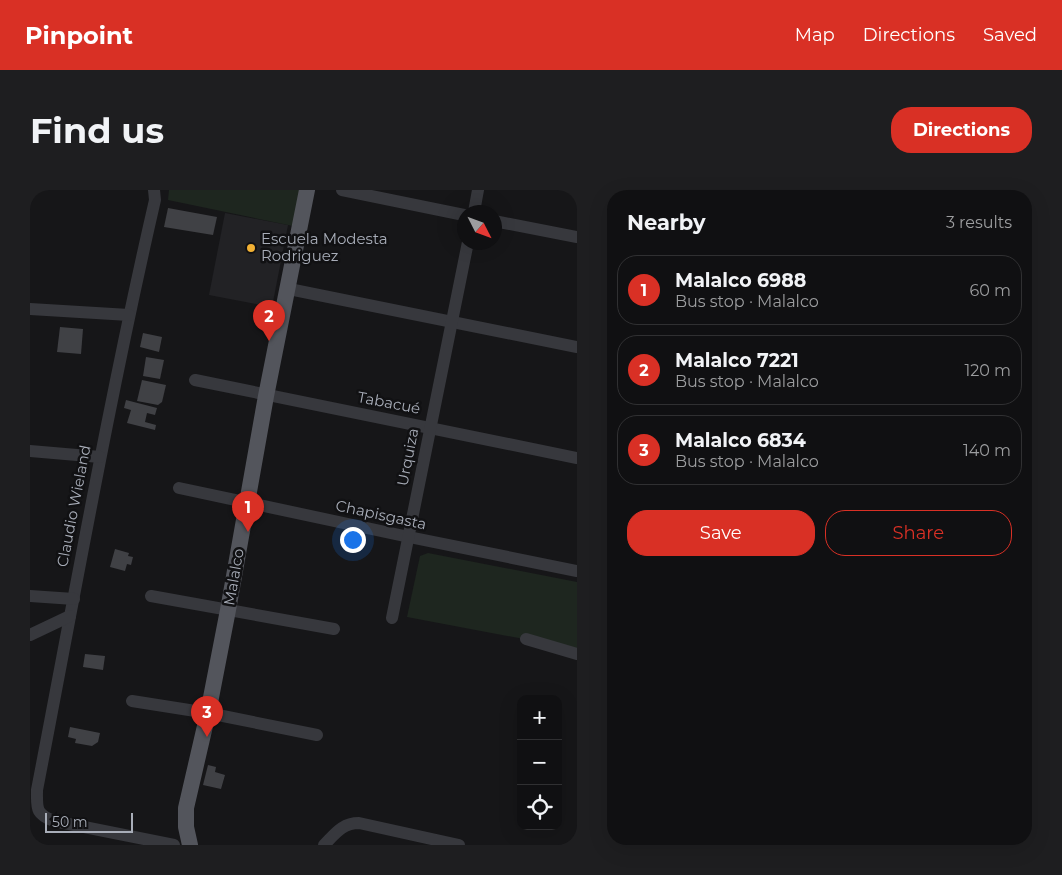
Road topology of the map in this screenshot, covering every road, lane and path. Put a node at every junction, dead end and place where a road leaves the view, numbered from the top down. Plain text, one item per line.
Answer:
1 (154, 190) edge
2 (307, 190) edge
3 (342, 190) edge
4 (478, 190) edge
5 (475, 205) edge
6 (457, 214) edge
7 (502, 223) edge
8 (577, 237) edge
9 (466, 250) edge
10 (288, 289) junction
11 (30, 309) edge
12 (129, 316) junction
13 (452, 321) junction
14 (577, 347) edge
15 (196, 380) dead end
16 (266, 396) junction
17 (430, 428) junction
18 (30, 451) edge
19 (100, 457) junction
20 (577, 458) edge
21 (179, 488) dead end
22 (247, 502) junction
23 (408, 537) junction
24 (577, 571) edge
25 (30, 596) edge
26 (151, 596) dead end
27 (74, 599) junction
28 (228, 610) junction
29 (70, 616) junction
30 (392, 618) dead end
31 (334, 629) dead end
32 (30, 635) edge
33 (526, 638) dead end
34 (577, 654) edge
35 (132, 701) dead end
36 (208, 713) junction
37 (317, 735) dead end
38 (34, 792) edge
39 (174, 845) edge
40 (190, 845) edge
41 (324, 845) edge
42 (460, 845) edge

1 - 12 street, Claudio Wieland
2 - 10 main road, Malalco
3 - 6 street
4 - 5 street
7 - 8 street
9 - 13 street, Urquiza
10 - 13 street
10 - 16 main road, Malalco
11 - 12 street
12 - 19 street, Claudio Wieland
13 - 14 street
13 - 17 street, Urquiza
15 - 16 street, Tabacué
16 - 17 street, Tabacué
16 - 22 main road, Malalco
17 - 20 street, Tabacué
17 - 23 street, Urquiza
18 - 19 street
19 - 27 street, Claudio Wieland
21 - 22 street, Chapisgasta
22 - 23 street, Chapisgasta
22 - 28 main road, Malalco
23 - 24 street, Chapisgasta
23 - 30 street, Urquiza
25 - 27 street
26 - 28 street
27 - 29 street, Claudio Wieland
28 - 31 street
28 - 36 main road, Malalco
29 - 32 street
29 - 38 street, Claudio Wieland
33 - 34 street
35 - 36 street
36 - 37 street
36 - 40 main road, Malalco
38 - 39 street, Claudio Wieland
41 - 42 street

